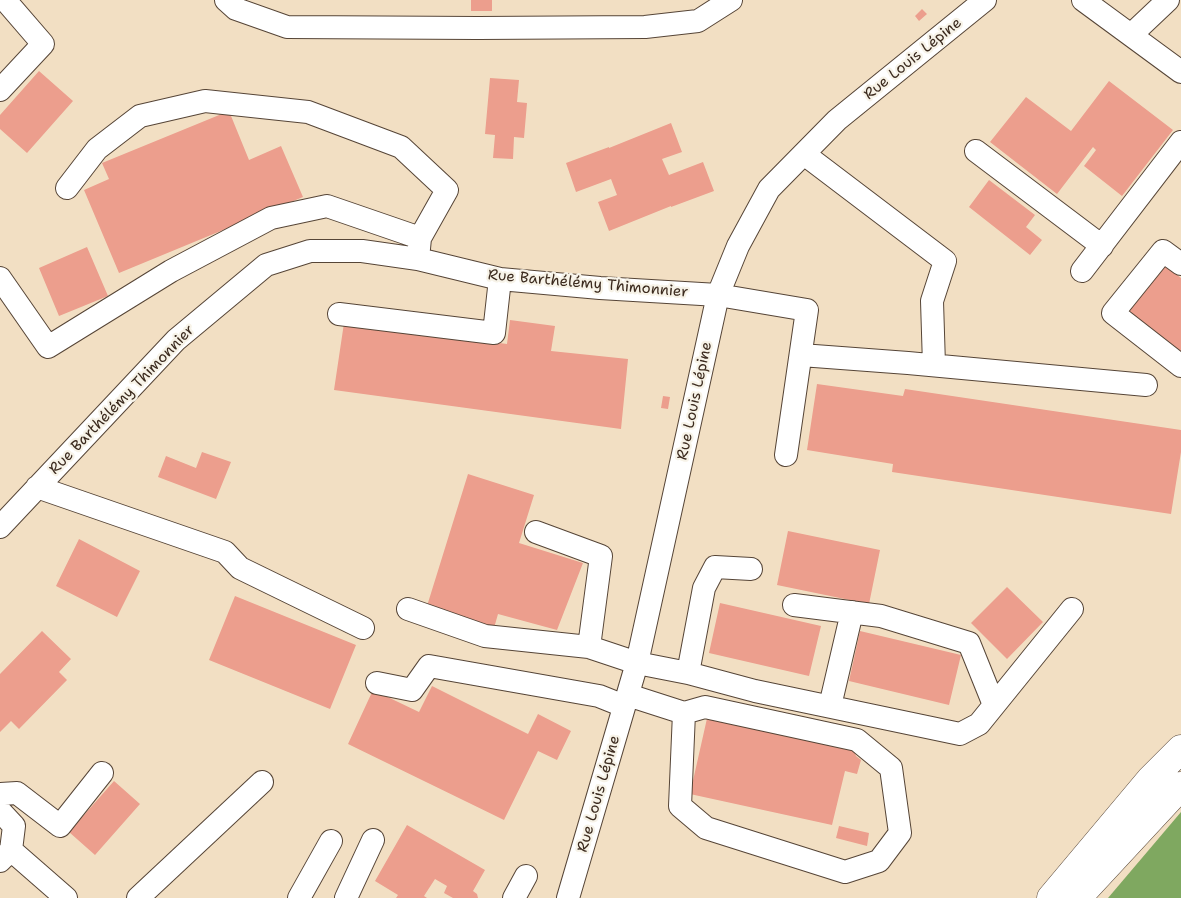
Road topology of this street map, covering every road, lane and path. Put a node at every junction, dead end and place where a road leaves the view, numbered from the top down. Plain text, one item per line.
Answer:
1 (5, 0) edge
2 (226, 0) edge
3 (732, 0) edge
4 (985, 0) edge
5 (1083, 0) edge
6 (1168, 0) edge
7 (1132, 35) junction
8 (1181, 72) edge
9 (0, 90) edge
10 (1181, 142) edge
11 (976, 151) dead end
12 (804, 154) junction
13 (67, 188) dead end
14 (1102, 246) junction
15 (419, 248) junction
16 (1181, 264) edge
17 (1082, 271) dead end
18 (0, 278) edge
19 (500, 279) junction
20 (718, 295) junction
21 (339, 314) dead end
22 (801, 355) junction
23 (934, 365) junction
24 (1181, 366) edge
25 (1146, 385) dead end
26 (786, 455) dead end
27 (37, 487) junction
28 (0, 526) edge
29 (536, 532) dead end
30 (751, 569) dead end
31 (794, 605) dead end
32 (1072, 609) dead end
33 (408, 610) dead end
34 (852, 612) junction
35 (363, 628) dead end
36 (589, 647) junction
37 (637, 664) junction
38 (688, 673) junction
39 (377, 683) dead end
40 (626, 701) junction
41 (994, 705) junction
42 (830, 706) junction
43 (684, 713) junction
44 (1181, 749) edge
45 (102, 773) dead end
46 (262, 782) dead end
47 (1181, 786) edge
48 (0, 794) edge
49 (0, 811) edge
50 (373, 840) dead end
51 (331, 841) dead end
52 (5, 855) edge
53 (526, 876) dead end
54 (66, 898) edge
55 (138, 898) edge
56 (299, 898) edge
57 (346, 898) edge
58 (514, 898) edge
59 (568, 898) edge
60 (1051, 898) edge
61 (1077, 898) edge

1 - 9 street
2 - 3 street
4 - 12 street, Rue Louis Lépine
5 - 7 street
6 - 7 street
7 - 8 street
10 - 14 street
11 - 14 street
12 - 20 street, Rue Louis Lépine
12 - 23 street
13 - 15 street
14 - 17 street
15 - 18 street
15 - 19 street, Rue Barthélémy Thimonnier
15 - 27 street, Rue Barthélémy Thimonnier
16 - 24 street
19 - 20 street, Rue Barthélémy Thimonnier
19 - 21 street
20 - 22 street, Rue Barthélémy Thimonnier
20 - 37 street, Rue Louis Lépine
22 - 23 street
22 - 26 street
23 - 25 street
27 - 28 street, Rue Barthélémy Thimonnier
27 - 35 street
29 - 36 street
30 - 38 street
31 - 34 street
32 - 41 street
33 - 36 street
34 - 41 street
34 - 42 street
36 - 37 street
37 - 38 street
37 - 40 street, Rue Louis Lépine
38 - 42 street
39 - 40 street
40 - 43 street
40 - 59 street, Rue Louis Lépine
41 - 42 street
43 - 43 street
44 - 60 main road
45 - 48 street
46 - 55 street
47 - 61 main road
49 - 52 street
50 - 57 street
51 - 56 street
52 - 54 street
53 - 58 street

